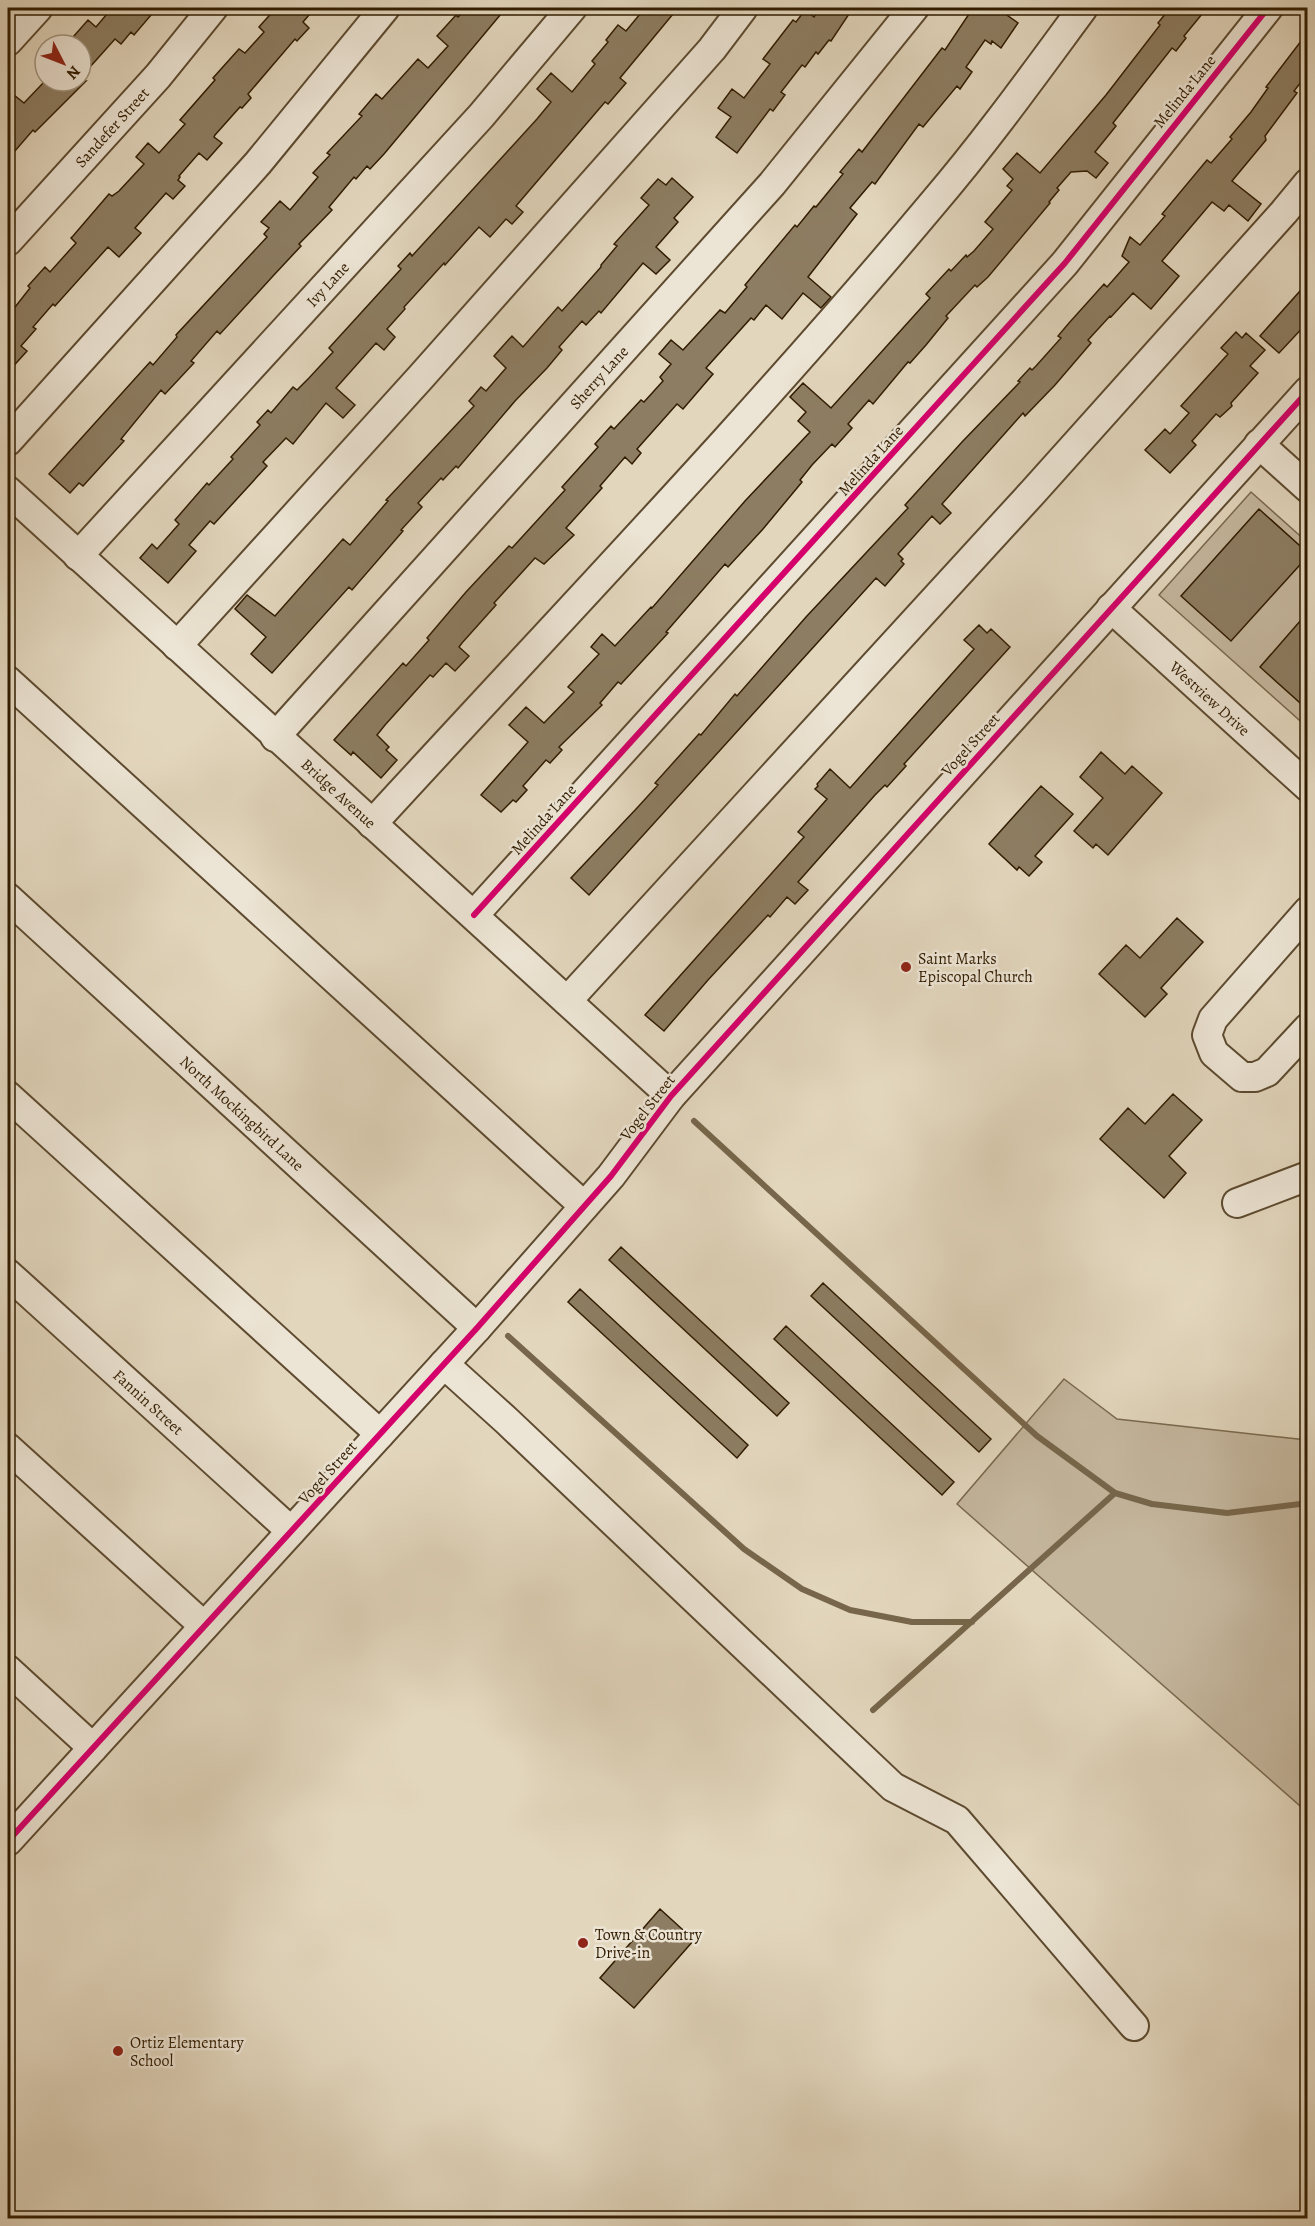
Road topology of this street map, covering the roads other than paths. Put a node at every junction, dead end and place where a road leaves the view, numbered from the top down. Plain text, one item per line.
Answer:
1 (38, 8) edge
2 (213, 8) edge
3 (385, 8) edge
4 (572, 8) edge
5 (743, 8) edge
6 (914, 8) edge
7 (1083, 8) edge
8 (1268, 8) edge
9 (8, 41) edge
10 (1308, 183) edge
11 (8, 241) edge
12 (1308, 391) edge
13 (8, 441) edge
14 (1259, 444) junction
15 (1308, 488) edge
16 (8, 491) edge
17 (78, 556) junction
18 (1111, 608) junction
19 (177, 646) junction
20 (8, 681) edge
21 (275, 737) junction
22 (1308, 787) edge
23 (372, 824) junction
24 (8, 898) edge
25 (1308, 911) edge
26 (474, 915) junction
27 (567, 1001) junction
28 (1308, 1028) edge
29 (8, 1096) edge
30 (671, 1096) junction
31 (1308, 1176) edge
32 (1237, 1203) dead end
33 (584, 1206) junction
34 (8, 1274) edge
35 (477, 1328) junction
36 (444, 1364) junction
37 (380, 1434) junction
38 (8, 1448) edge
39 (291, 1531) junction
40 (204, 1626) junction
41 (8, 1670) edge
42 (93, 1748) junction
43 (8, 1841) edge
44 (1134, 2026) dead end

1 - 9 street
2 - 11 street, Sandefer Street
3 - 13 street
4 - 17 street, Ivy Lane
5 - 19 street
6 - 21 street, Sherry Lane
7 - 23 street
8 - 26 street, Melinda Lane
10 - 27 street
12 - 14 street, Vogel Street
14 - 15 street
14 - 18 street, Vogel Street
16 - 17 street, Bridge Avenue
17 - 19 street, Bridge Avenue
18 - 22 street, Westview Drive
18 - 30 street, Vogel Street
19 - 21 street, Bridge Avenue
20 - 33 street
21 - 23 street, Bridge Avenue
23 - 26 street, Bridge Avenue
24 - 35 street, North Mockingbird Lane
25 - 28 street
26 - 27 street, Bridge Avenue
27 - 30 street, Bridge Avenue
29 - 37 street
30 - 33 street, Vogel Street
31 - 32 street
33 - 35 street, Vogel Street
34 - 39 street, Fannin Street
35 - 36 street, Vogel Street
36 - 37 street, Vogel Street
36 - 44 street
37 - 39 street, Vogel Street
38 - 40 street
39 - 40 street, Vogel Street
40 - 42 street, Vogel Street
41 - 42 street
42 - 43 street, Vogel Street

